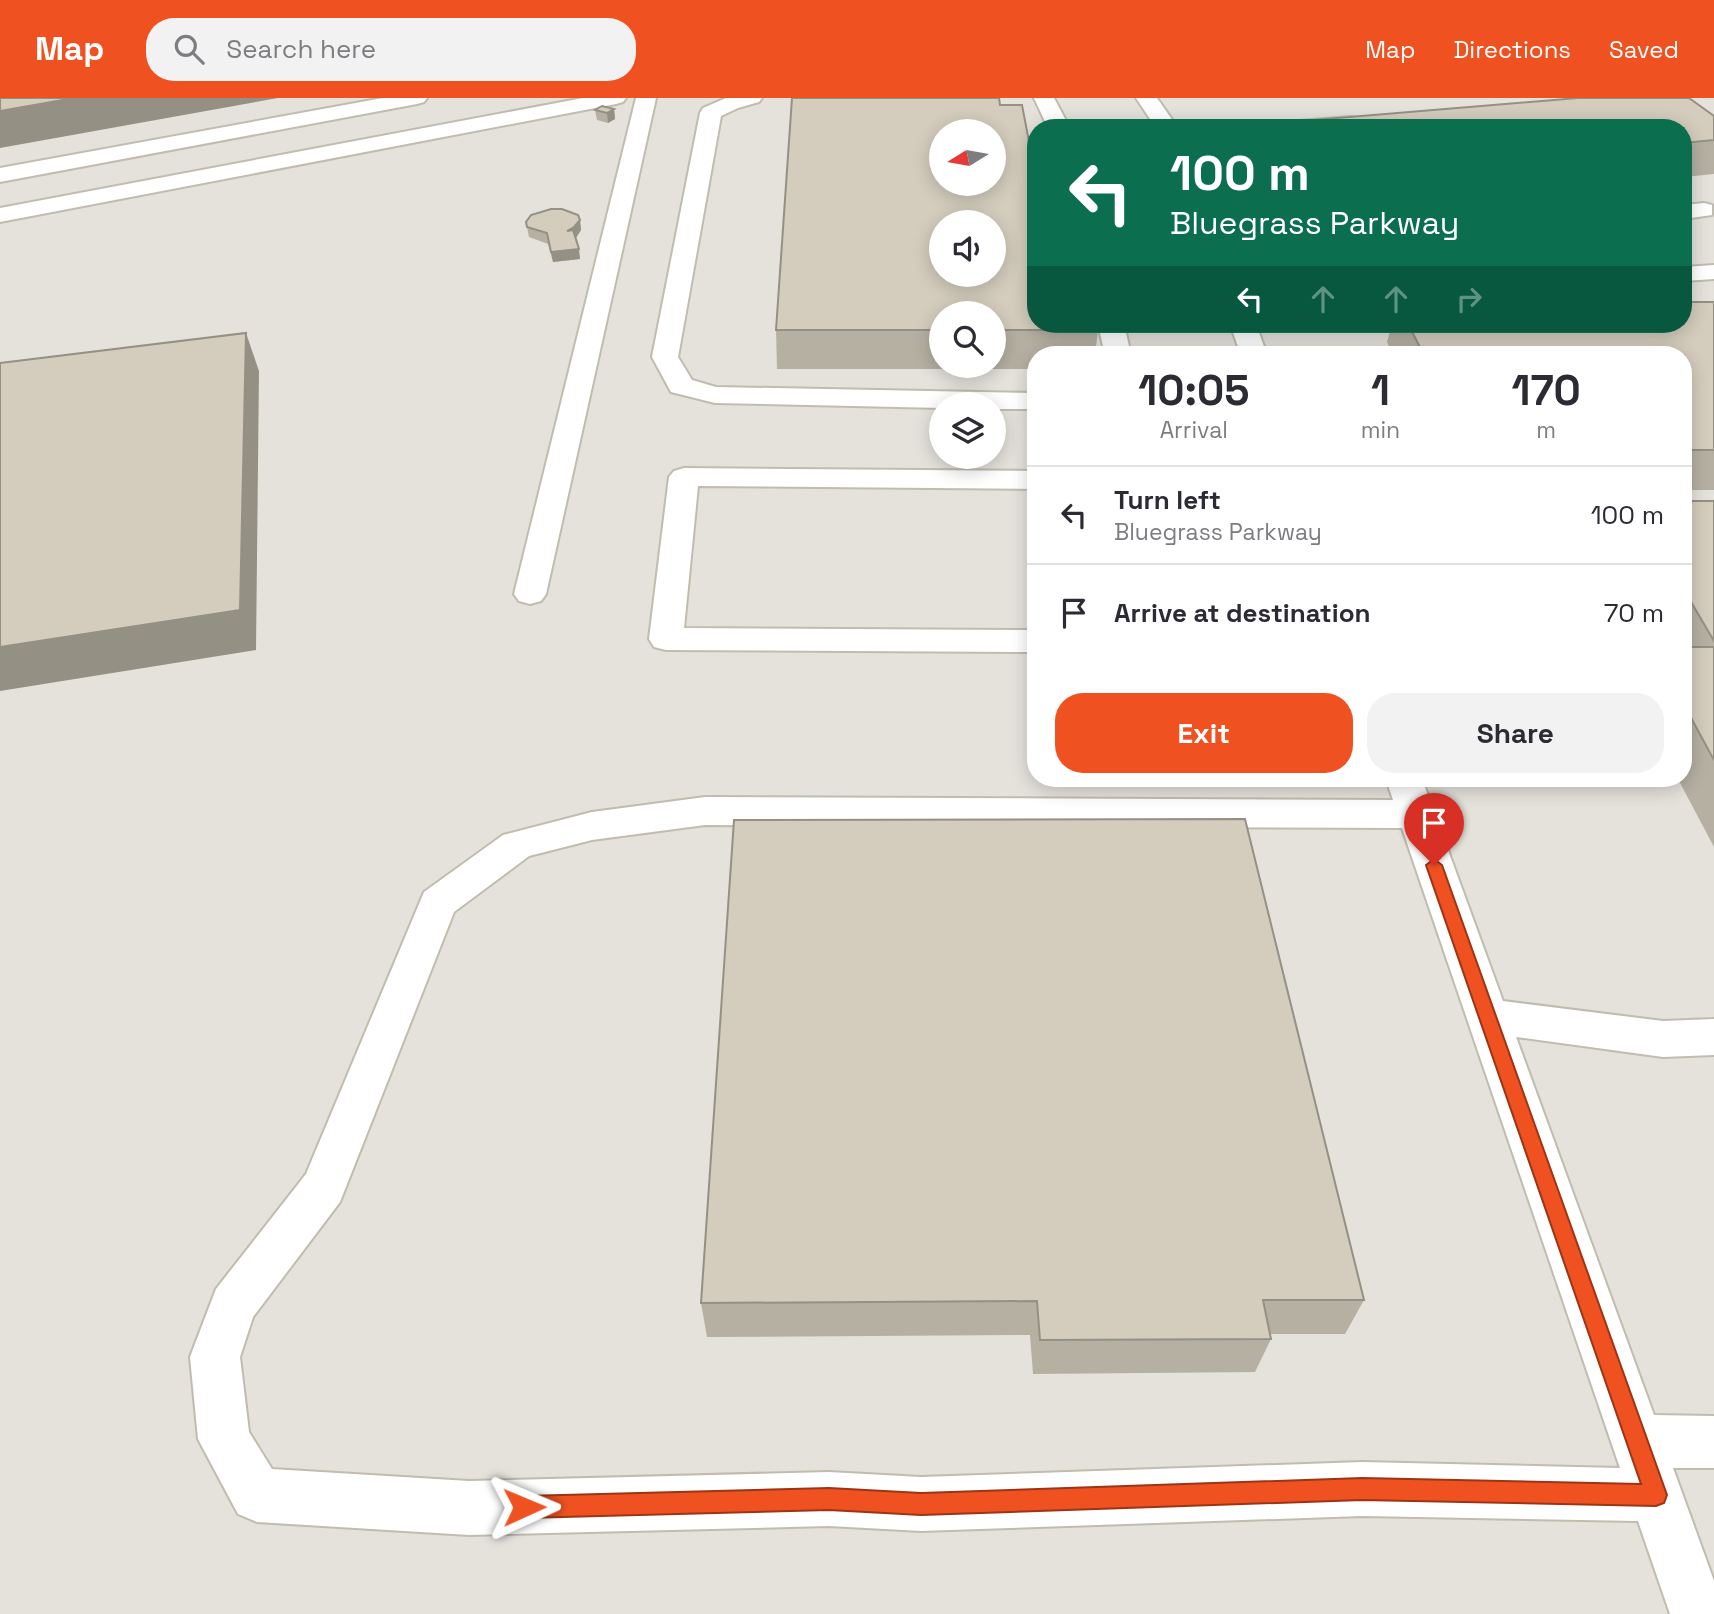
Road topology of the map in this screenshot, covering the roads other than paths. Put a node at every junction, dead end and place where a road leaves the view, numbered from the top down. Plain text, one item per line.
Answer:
1 (417, 98) edge
2 (616, 98) edge
3 (646, 98) edge
4 (752, 98) edge
5 (1044, 98) edge
6 (1146, 98) edge
7 (1054, 119) edge
8 (1161, 119) edge
9 (0, 175) edge
10 (0, 215) edge
11 (1714, 272) edge
12 (1692, 273) edge
13 (1027, 401) edge
14 (1027, 481) edge
15 (530, 594) dead end
16 (1027, 641) edge
17 (1410, 797) edge
18 (1488, 1016) junction
19 (1714, 1037) edge
20 (1637, 1441) junction
21 (1714, 1442) edge
22 (1656, 1495) junction
23 (1698, 1614) edge

1 - 9 street
2 - 10 street
3 - 15 street
4 - 13 street
5 - 7 street
6 - 8 street
11 - 12 street
14 - 16 street
17 - 18 street
17 - 22 street
18 - 19 street
18 - 20 street
20 - 21 street
20 - 22 street
22 - 23 street

